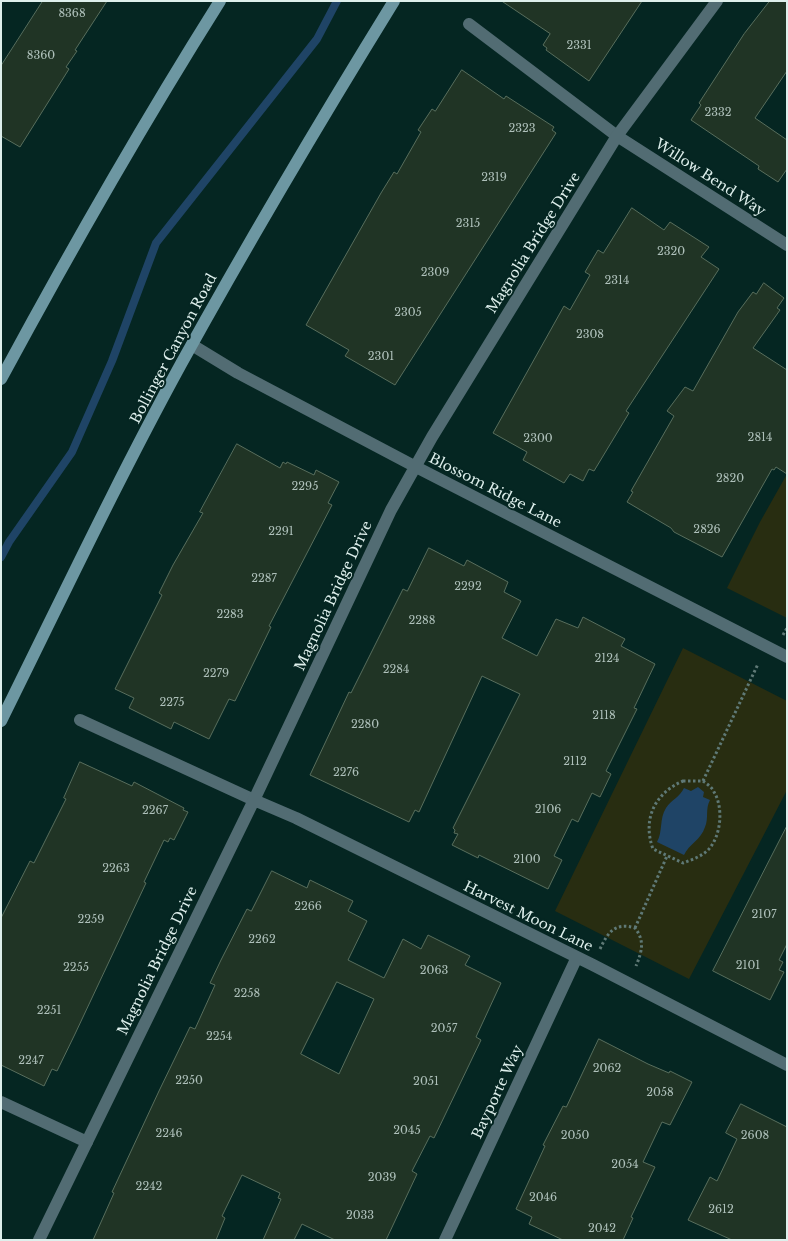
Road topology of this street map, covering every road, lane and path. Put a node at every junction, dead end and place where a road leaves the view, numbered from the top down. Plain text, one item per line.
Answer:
1 (220, 1) edge
2 (394, 1) edge
3 (717, 1) edge
4 (469, 24) dead end
5 (617, 136) junction
6 (787, 245) edge
7 (192, 345) junction
8 (1, 379) edge
9 (416, 467) junction
10 (766, 647) junction
11 (787, 657) edge
12 (80, 720) dead end
13 (1, 721) edge
14 (703, 781) junction
15 (254, 800) junction
16 (668, 856) junction
17 (634, 928) junction
18 (577, 958) junction
19 (593, 965) junction
20 (628, 983) junction
21 (787, 1065) edge
22 (1, 1102) edge
23 (87, 1142) junction
24 (39, 1240) edge
25 (445, 1240) edge

1 - 8 main road
2 - 7 main road, Bollinger Canyon Road
3 - 5 street, Magnolia Bridge Drive
4 - 5 street, Willow Bend Way
5 - 6 street, Willow Bend Way
5 - 9 street, Magnolia Bridge Drive
7 - 9 street, Blossom Ridge Lane
7 - 13 main road, Bollinger Canyon Road
9 - 10 street, Blossom Ridge Lane
9 - 15 street, Magnolia Bridge Drive
10 - 11 street, Blossom Ridge Lane
10 - 14 path
12 - 15 street, Harvest Moon Lane
14 - 16 path
14 - 16 path
15 - 18 street, Harvest Moon Lane
15 - 23 street, Magnolia Bridge Drive
16 - 17 path
17 - 19 path
17 - 20 path
18 - 19 street, Harvest Moon Lane
18 - 25 street, Bayporte Way
19 - 20 street, Harvest Moon Lane
20 - 21 street, Harvest Moon Lane
22 - 23 street
23 - 24 street, Magnolia Bridge Drive

